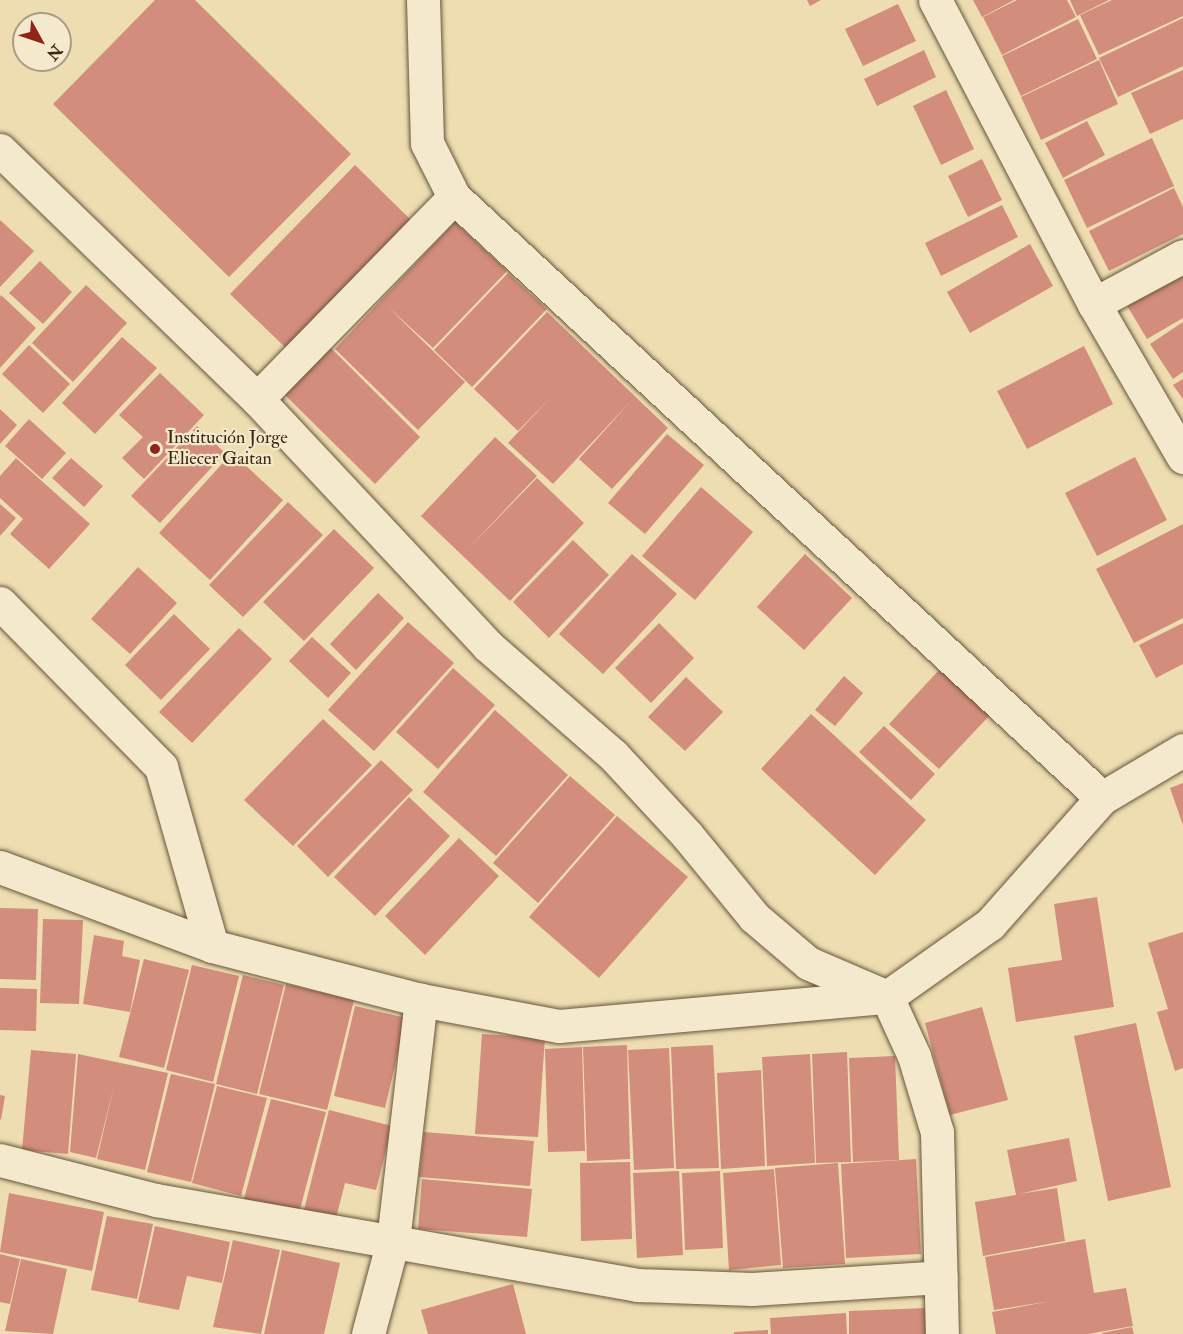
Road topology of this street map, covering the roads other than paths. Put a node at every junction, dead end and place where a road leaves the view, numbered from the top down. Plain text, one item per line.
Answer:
1 (423, 0) edge
2 (935, 0) edge
3 (4, 161) edge
4 (454, 197) junction
5 (1183, 256) edge
6 (1094, 304) junction
7 (257, 399) junction
8 (1183, 457) edge
9 (0, 603) edge
10 (1183, 750) edge
11 (1102, 798) junction
12 (0, 867) edge
13 (212, 946) junction
14 (887, 997) junction
15 (421, 1000) junction
16 (0, 1160) edge
17 (393, 1241) junction
18 (941, 1277) junction
19 (368, 1334) edge
20 (942, 1334) edge

1 - 4 street
2 - 6 street
3 - 7 street
4 - 7 street
4 - 11 street
5 - 6 street
6 - 8 street
7 - 14 street
9 - 13 street
10 - 11 street
11 - 14 street
12 - 13 street
13 - 15 street
14 - 15 street
14 - 18 street
15 - 17 street
16 - 17 street
17 - 18 street
17 - 19 street
18 - 20 street

